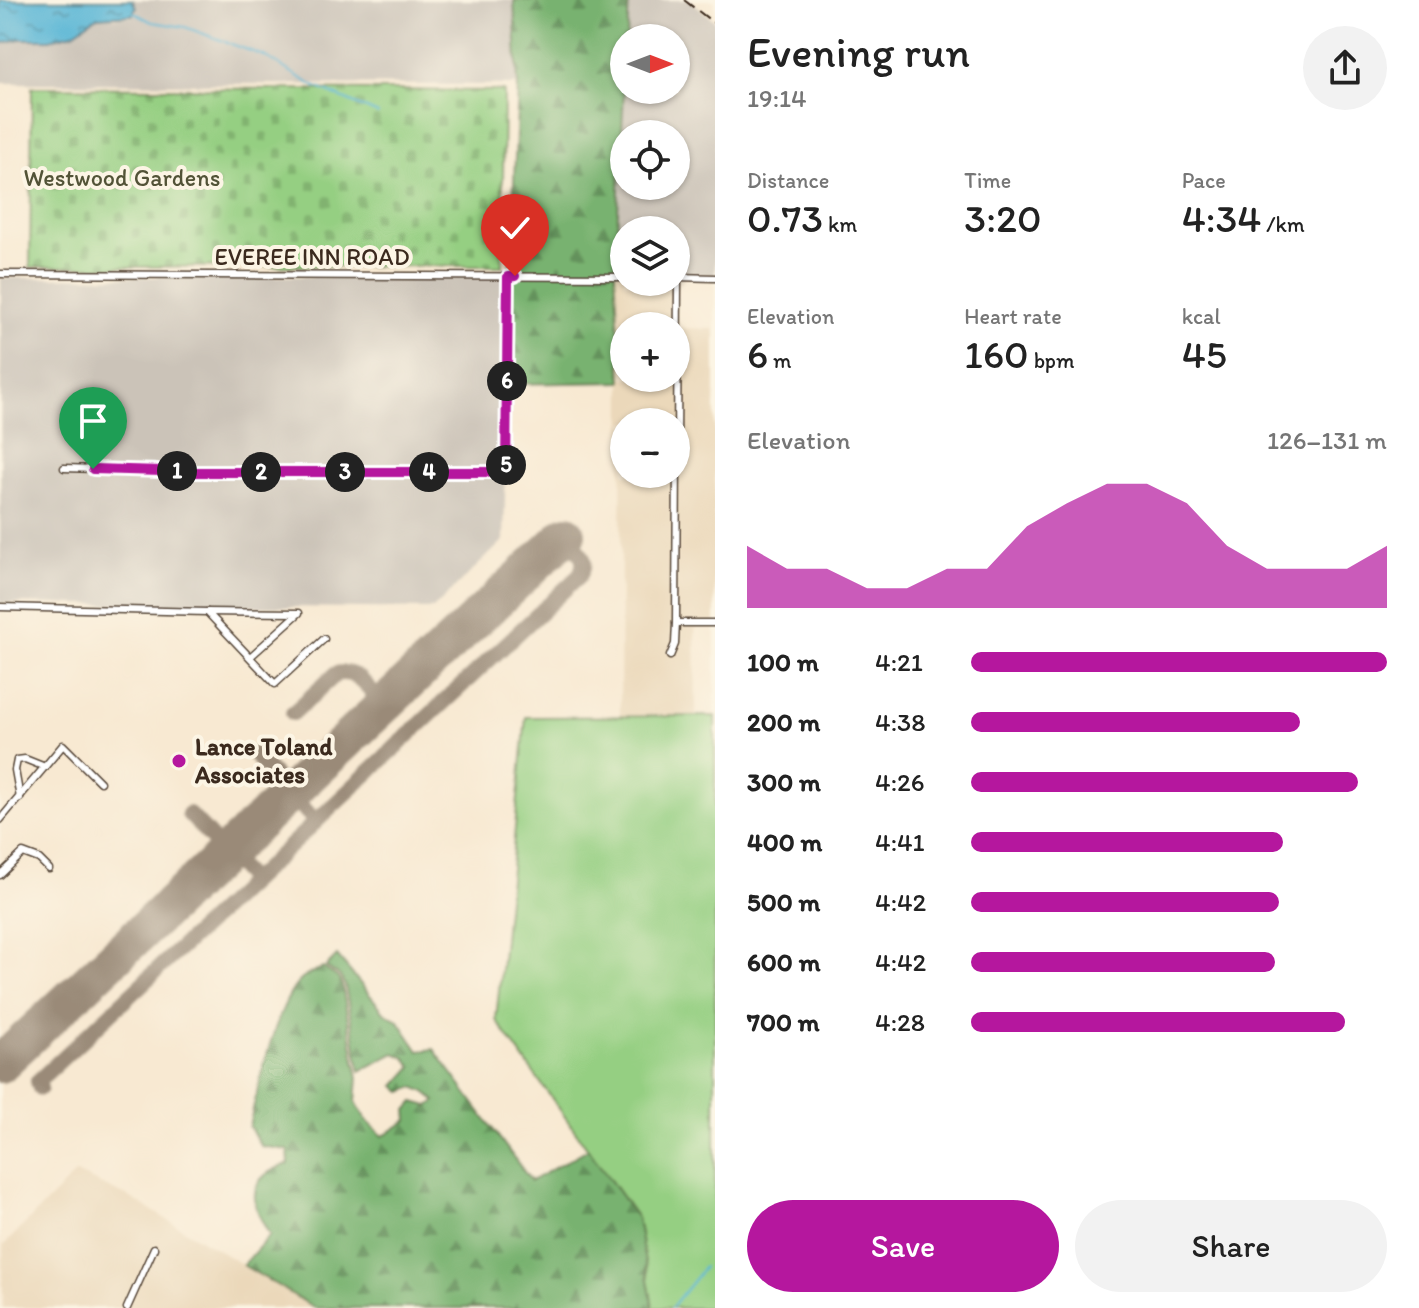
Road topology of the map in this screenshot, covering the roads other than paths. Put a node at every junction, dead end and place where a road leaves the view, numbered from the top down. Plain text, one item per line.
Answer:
1 (0, 274) edge
2 (508, 277) junction
3 (610, 277) edge
4 (690, 278) edge
5 (715, 278) edge
6 (677, 296) edge
7 (64, 468) dead end
8 (0, 607) edge
9 (207, 612) junction
10 (676, 623) junction
11 (715, 623) edge
12 (324, 639) dead end
13 (670, 656) dead end
14 (250, 657) junction
15 (45, 767) junction
16 (100, 782) dead end
17 (20, 798) junction
18 (0, 820) edge
19 (49, 869) dead end
20 (0, 875) edge
21 (154, 1248) dead end
22 (127, 1308) edge

1 - 2 street, EVEREE INN ROAD
2 - 3 street, EVEREE INN ROAD
2 - 7 street
4 - 5 street
6 - 10 street
8 - 9 street
9 - 14 street
9 - 14 street
10 - 11 street
10 - 13 street
12 - 14 street
15 - 16 street
15 - 17 street
15 - 17 street
17 - 18 street
19 - 20 street
21 - 22 street

